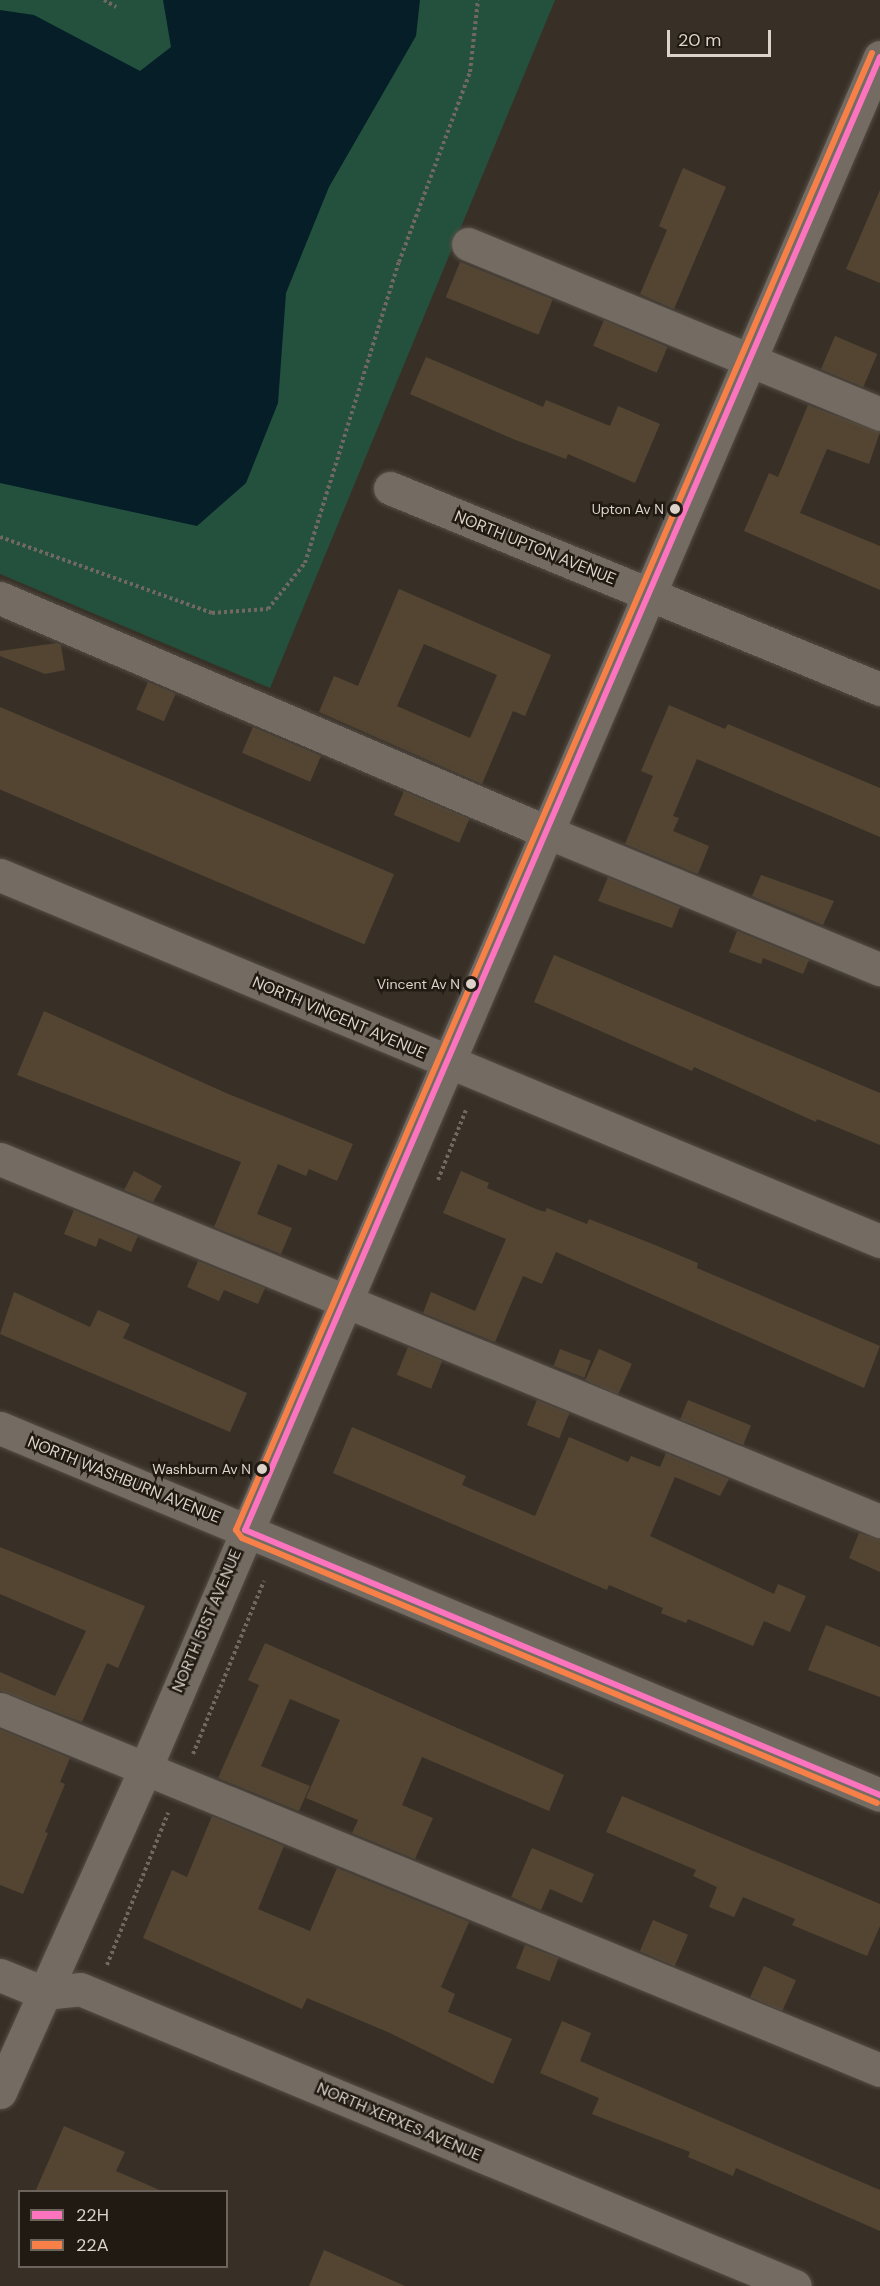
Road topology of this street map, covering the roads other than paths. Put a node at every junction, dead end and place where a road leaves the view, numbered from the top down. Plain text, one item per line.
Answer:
1 (880, 57) edge
2 (867, 125) edge
3 (468, 244) dead end
4 (750, 361) junction
5 (880, 414) edge
6 (390, 489) dead end
7 (647, 593) junction
8 (0, 598) edge
9 (880, 689) edge
10 (546, 832) junction
11 (0, 875) edge
12 (880, 969) edge
13 (446, 1064) junction
14 (0, 1159) edge
15 (880, 1241) edge
16 (345, 1300) junction
17 (0, 1428) edge
18 (880, 1521) edge
19 (245, 1530) junction
20 (0, 1709) edge
21 (145, 1769) junction
22 (880, 1795) edge
23 (0, 1975) edge
24 (44, 1993) junction
25 (880, 2070) edge
26 (0, 2092) edge
27 (795, 2286) edge

1 - 2 street, NORTH 51ST AVENUE
2 - 4 street, NORTH 51ST AVENUE
3 - 4 street
4 - 5 street
4 - 7 street, NORTH 51ST AVENUE
6 - 7 street, NORTH UPTON AVENUE
7 - 9 street, NORTH UPTON AVENUE
7 - 10 street, NORTH 51ST AVENUE
8 - 10 street
10 - 12 street
10 - 13 street, NORTH 51ST AVENUE
11 - 13 street, NORTH VINCENT AVENUE
13 - 15 street, NORTH VINCENT AVENUE
13 - 16 street, NORTH 51ST AVENUE
14 - 16 street
16 - 18 street
16 - 19 street, NORTH 51ST AVENUE
17 - 19 street, NORTH WASHBURN AVENUE
19 - 21 street, NORTH 51ST AVENUE
19 - 22 street, NORTH WASHBURN AVENUE
20 - 21 street
21 - 24 street, NORTH 51ST AVENUE
21 - 25 street
23 - 24 street, NORTH XERXES AVENUE
24 - 26 street, NORTH 51ST AVENUE
24 - 27 street, NORTH XERXES AVENUE

